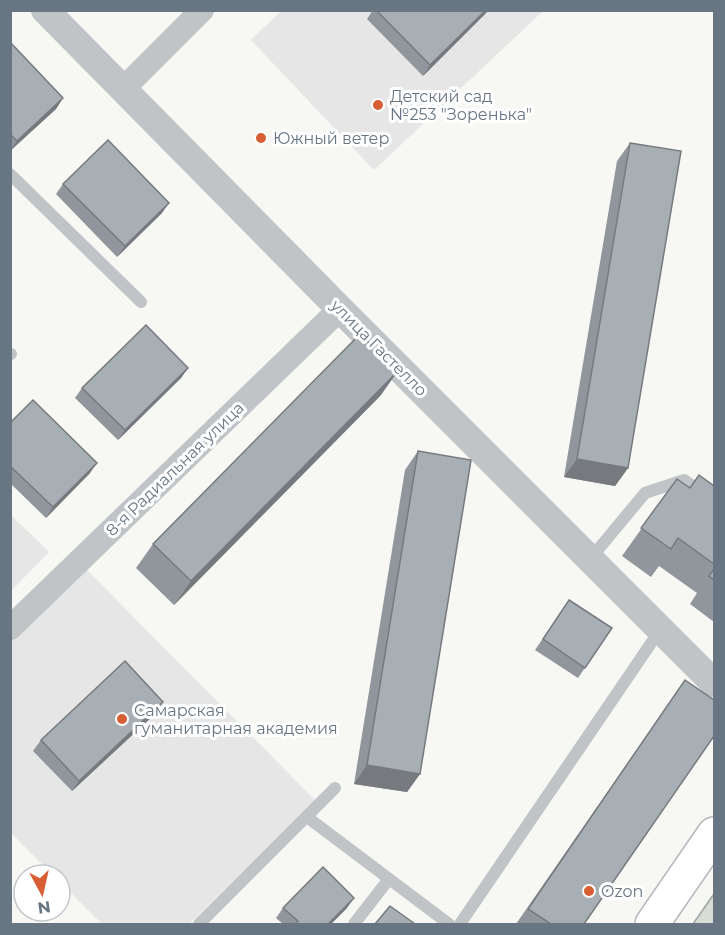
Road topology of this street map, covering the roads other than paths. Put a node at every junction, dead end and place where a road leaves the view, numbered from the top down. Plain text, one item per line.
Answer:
1 (45, 10) edge
2 (202, 10) edge
3 (123, 89) junction
4 (10, 174) edge
5 (141, 302) dead end
6 (340, 309) junction
7 (714, 501) edge
8 (591, 558) junction
9 (10, 628) edge
10 (661, 629) junction
11 (714, 683) edge
12 (335, 788) dead end
13 (307, 817) junction
14 (714, 834) edge
15 (389, 879) junction
16 (199, 924) edge
17 (354, 924) edge
18 (449, 924) edge
19 (460, 924) edge
20 (652, 924) edge

1 - 3 street, улица Гастелло
2 - 3 street
3 - 6 street, улица Гастелло
4 - 5 lane
6 - 8 street, улица Гастелло
6 - 9 street, 8-я Радиальная улица
7 - 8 lane
8 - 10 street, улица Гастелло
10 - 11 street, улица Гастелло
10 - 19 lane
12 - 13 lane
13 - 15 lane
13 - 16 lane
14 - 20 main road
15 - 17 lane
15 - 18 lane

